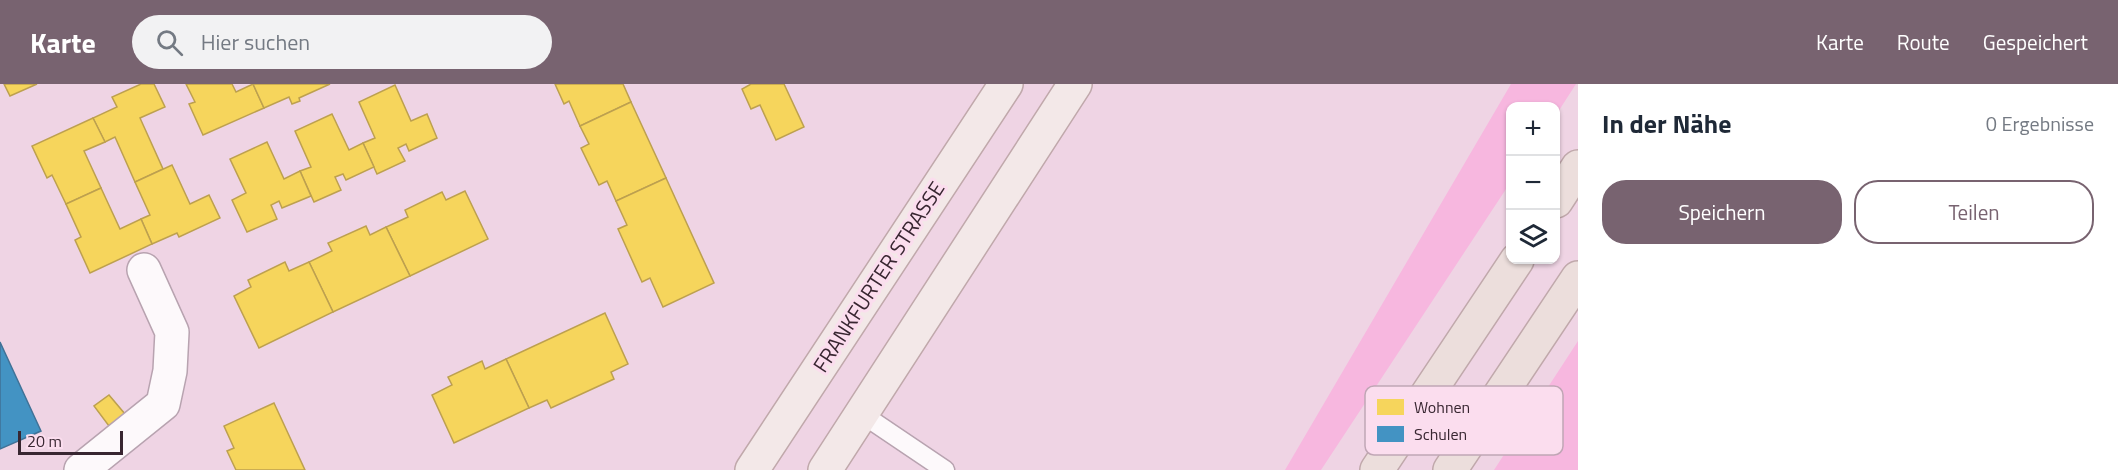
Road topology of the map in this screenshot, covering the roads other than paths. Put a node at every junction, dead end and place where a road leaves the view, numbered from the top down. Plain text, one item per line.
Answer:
1 (1006, 84) edge
2 (1075, 84) edge
3 (1578, 168) edge
4 (1560, 195) edge
5 (1514, 264) edge
6 (144, 270) dead end
7 (1578, 278) edge
8 (1433, 386) edge
9 (1506, 386) edge
10 (862, 414) junction
11 (1387, 455) edge
12 (1460, 455) edge
13 (81, 470) edge
14 (752, 470) edge
15 (825, 470) edge
16 (945, 470) edge
17 (1377, 470) edge
18 (1450, 470) edge

1 - 14 main road, FRANKFURTER STRASSE
2 - 10 main road
3 - 4 highway
5 - 8 highway
6 - 13 street
7 - 9 highway
10 - 15 main road
10 - 16 lane
11 - 17 highway
12 - 18 highway

